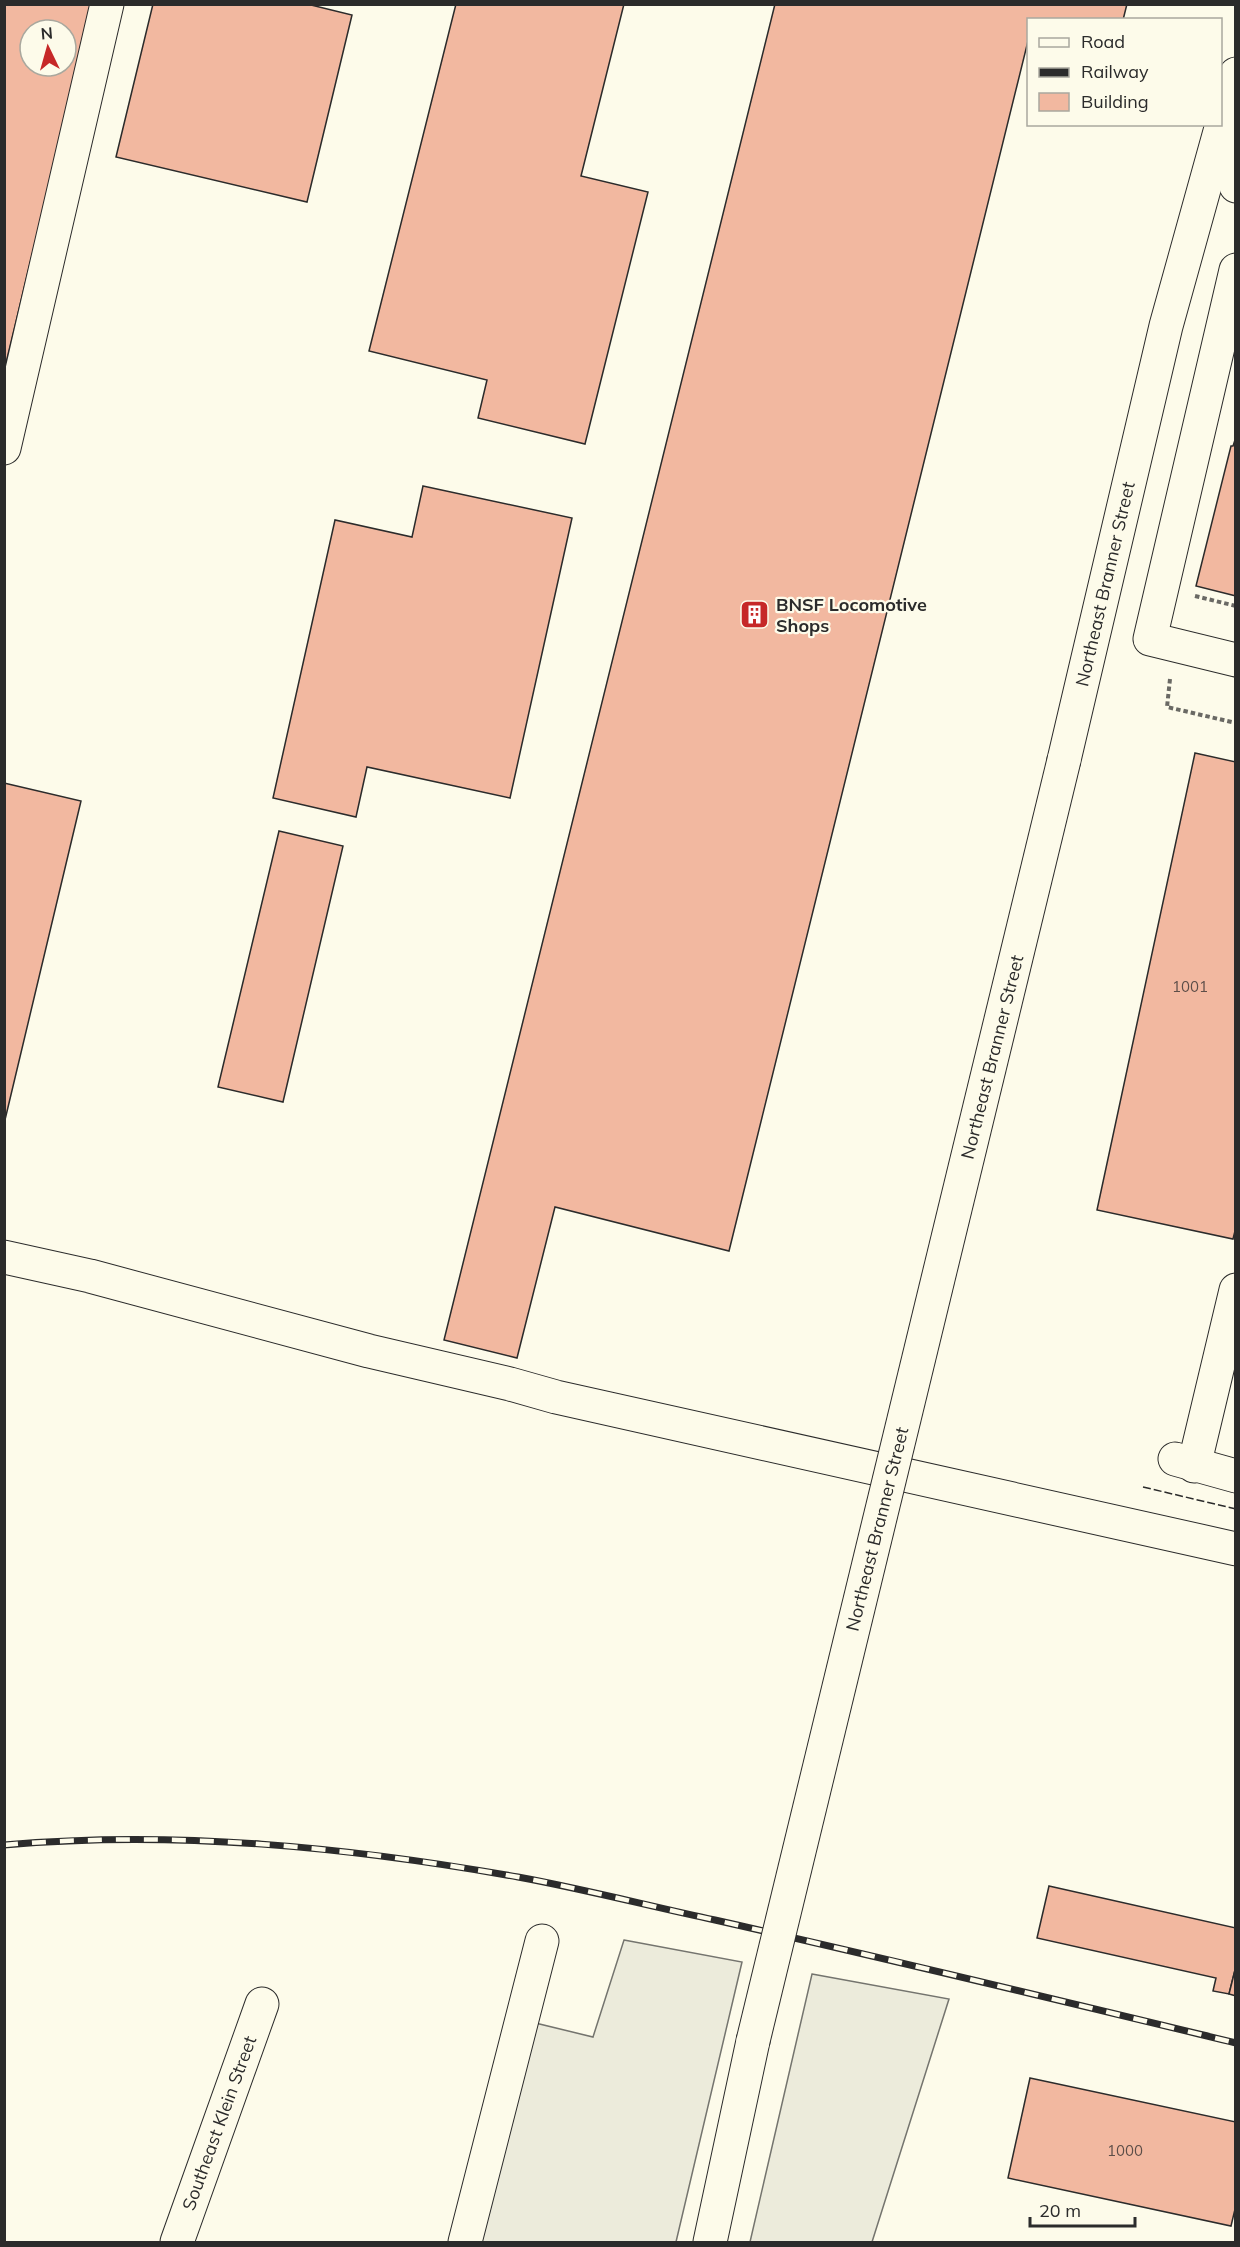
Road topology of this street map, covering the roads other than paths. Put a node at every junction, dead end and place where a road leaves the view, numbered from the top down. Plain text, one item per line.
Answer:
1 (107, 4) edge
2 (1235, 76) edge
3 (1222, 123) edge
4 (1221, 126) edge
5 (1236, 186) edge
6 (1236, 270) edge
7 (4, 448) edge
8 (1236, 660) edge
9 (4, 1257) edge
10 (1236, 1290) edge
11 (1236, 1476) edge
12 (1236, 1549) edge
13 (543, 1941) dead end
14 (262, 2004) dead end
15 (177, 2242) edge
16 (465, 2242) edge
17 (710, 2242) edge

1 - 7 main road
2 - 3 main road, Northeast Branner Street, bridge
2 - 5 main road
4 - 17 main road, Northeast Branner Street, bridge
6 - 8 main road
9 - 12 main road
10 - 11 main road
13 - 16 main road
14 - 15 main road, Southeast Klein Street

